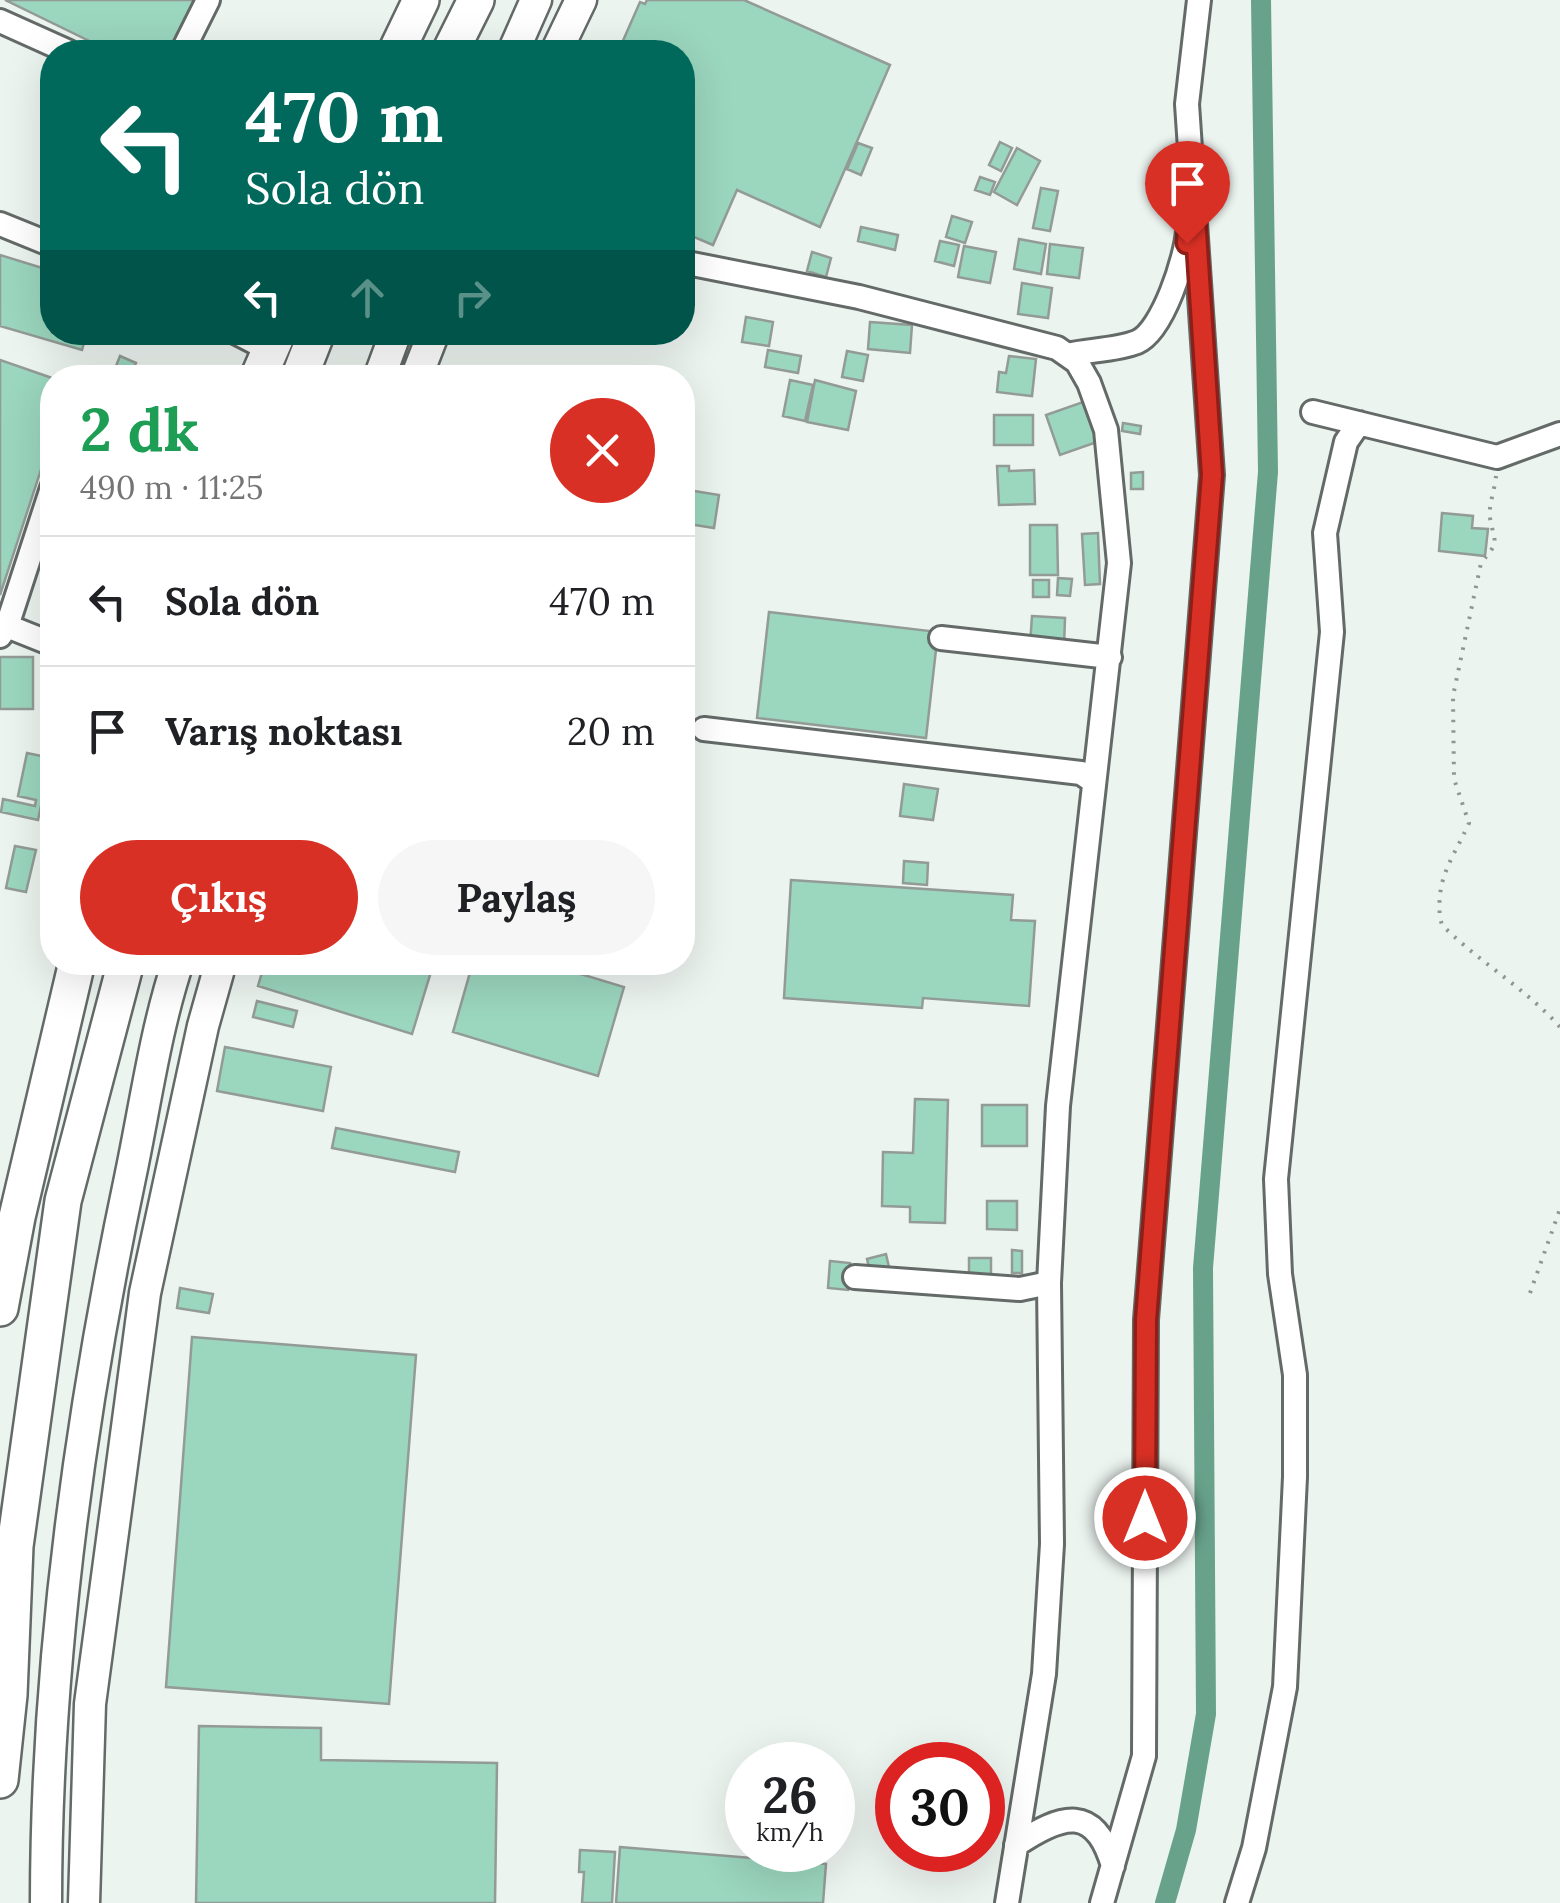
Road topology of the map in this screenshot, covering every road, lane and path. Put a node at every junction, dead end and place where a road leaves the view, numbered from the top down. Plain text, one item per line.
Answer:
1 (208, 0) edge
2 (421, 0) edge
3 (476, 0) edge
4 (536, 0) edge
5 (581, 0) edge
6 (1199, 0) edge
7 (0, 21) edge
8 (42, 40) edge
9 (188, 40) edge
10 (402, 40) edge
11 (456, 40) edge
12 (518, 40) edge
13 (562, 40) edge
14 (1192, 172) junction
15 (0, 224) edge
16 (40, 240) edge
17 (695, 265) edge
18 (1067, 355) junction
19 (1313, 412) dead end
20 (1359, 423) junction
21 (1560, 434) edge
22 (1497, 456) junction
23 (40, 524) edge
24 (4, 631) edge
25 (941, 638) dead end
26 (40, 641) edge
27 (1110, 656) junction
28 (704, 729) dead end
29 (1093, 781) junction
30 (74, 975) edge
31 (123, 975) edge
32 (174, 975) edge
33 (218, 975) edge
34 (1560, 1027) edge
35 (1560, 1209) edge
36 (855, 1278) dead end
37 (1049, 1283) junction
38 (1530, 1293) dead end
39 (0, 1308) edge
40 (0, 1780) edge
41 (1016, 1845) junction
42 (1112, 1866) junction
43 (46, 1903) edge
44 (84, 1903) edge
45 (1007, 1903) edge
46 (1102, 1903) edge
47 (1237, 1903) edge

1 - 9 street
2 - 10 highway
3 - 11 highway
4 - 12 main road
5 - 13 main road
6 - 14 street
7 - 8 street
14 - 18 street
14 - 42 street
15 - 16 street
17 - 18 street
18 - 27 street
19 - 20 street
20 - 22 street
20 - 47 street
21 - 22 street
22 - 34 path
23 - 24 street
24 - 26 street
25 - 27 street
27 - 29 street
28 - 29 street
29 - 37 street
30 - 39 highway
31 - 40 highway
32 - 43 main road
33 - 44 main road
35 - 38 path
36 - 37 street
37 - 41 street
41 - 42 street
41 - 45 street
42 - 46 street

